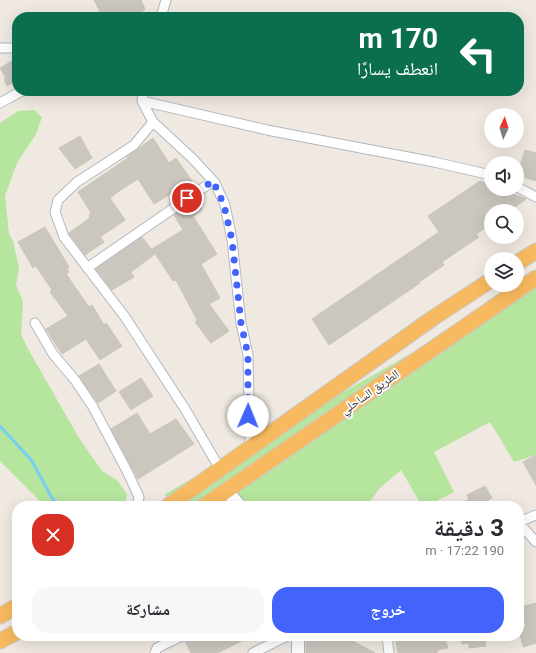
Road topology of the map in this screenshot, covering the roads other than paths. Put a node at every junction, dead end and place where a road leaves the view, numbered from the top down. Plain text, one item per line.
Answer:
1 (166, 0) edge
2 (162, 12) edge
3 (0, 48) edge
4 (12, 48) edge
5 (13, 96) edge
6 (142, 96) edge
7 (142, 101) junction
8 (0, 103) edge
9 (152, 122) junction
10 (484, 173) edge
11 (213, 181) junction
12 (524, 191) edge
13 (536, 197) edge
14 (536, 251) edge
15 (524, 259) edge
16 (87, 268) junction
17 (536, 278) edge
18 (484, 285) edge
19 (35, 322) dead end
20 (250, 447) junction
21 (220, 469) junction
22 (226, 491) junction
23 (138, 501) edge
24 (175, 501) edge
25 (211, 501) edge
26 (235, 501) edge
27 (536, 515) edge
28 (524, 521) edge
29 (524, 529) edge
30 (536, 542) edge
31 (12, 609) edge
32 (0, 616) edge
33 (12, 635) edge
34 (0, 641) edge
35 (172, 641) edge
36 (277, 641) edge
37 (298, 641) edge
38 (388, 641) edge
39 (155, 653) edge
40 (253, 653) edge
41 (298, 653) edge
42 (389, 653) edge

1 - 2 street
3 - 4 street
5 - 8 street
6 - 7 street
7 - 9 street
7 - 10 street
9 - 11 street
9 - 16 street
11 - 16 street
11 - 20 street
12 - 13 street
14 - 15 highway
16 - 21 street
17 - 22 highway, الطريق الساحلي
18 - 20 highway, الطريق الساحلي
19 - 23 street
20 - 21 highway, الطريق الساحلي
21 - 24 highway, الطريق الساحلي
22 - 25 highway, الطريق الساحلي
22 - 26 street
27 - 28 street
29 - 30 street
31 - 32 highway
33 - 34 highway
35 - 39 street
36 - 40 street
37 - 41 street
38 - 42 street

